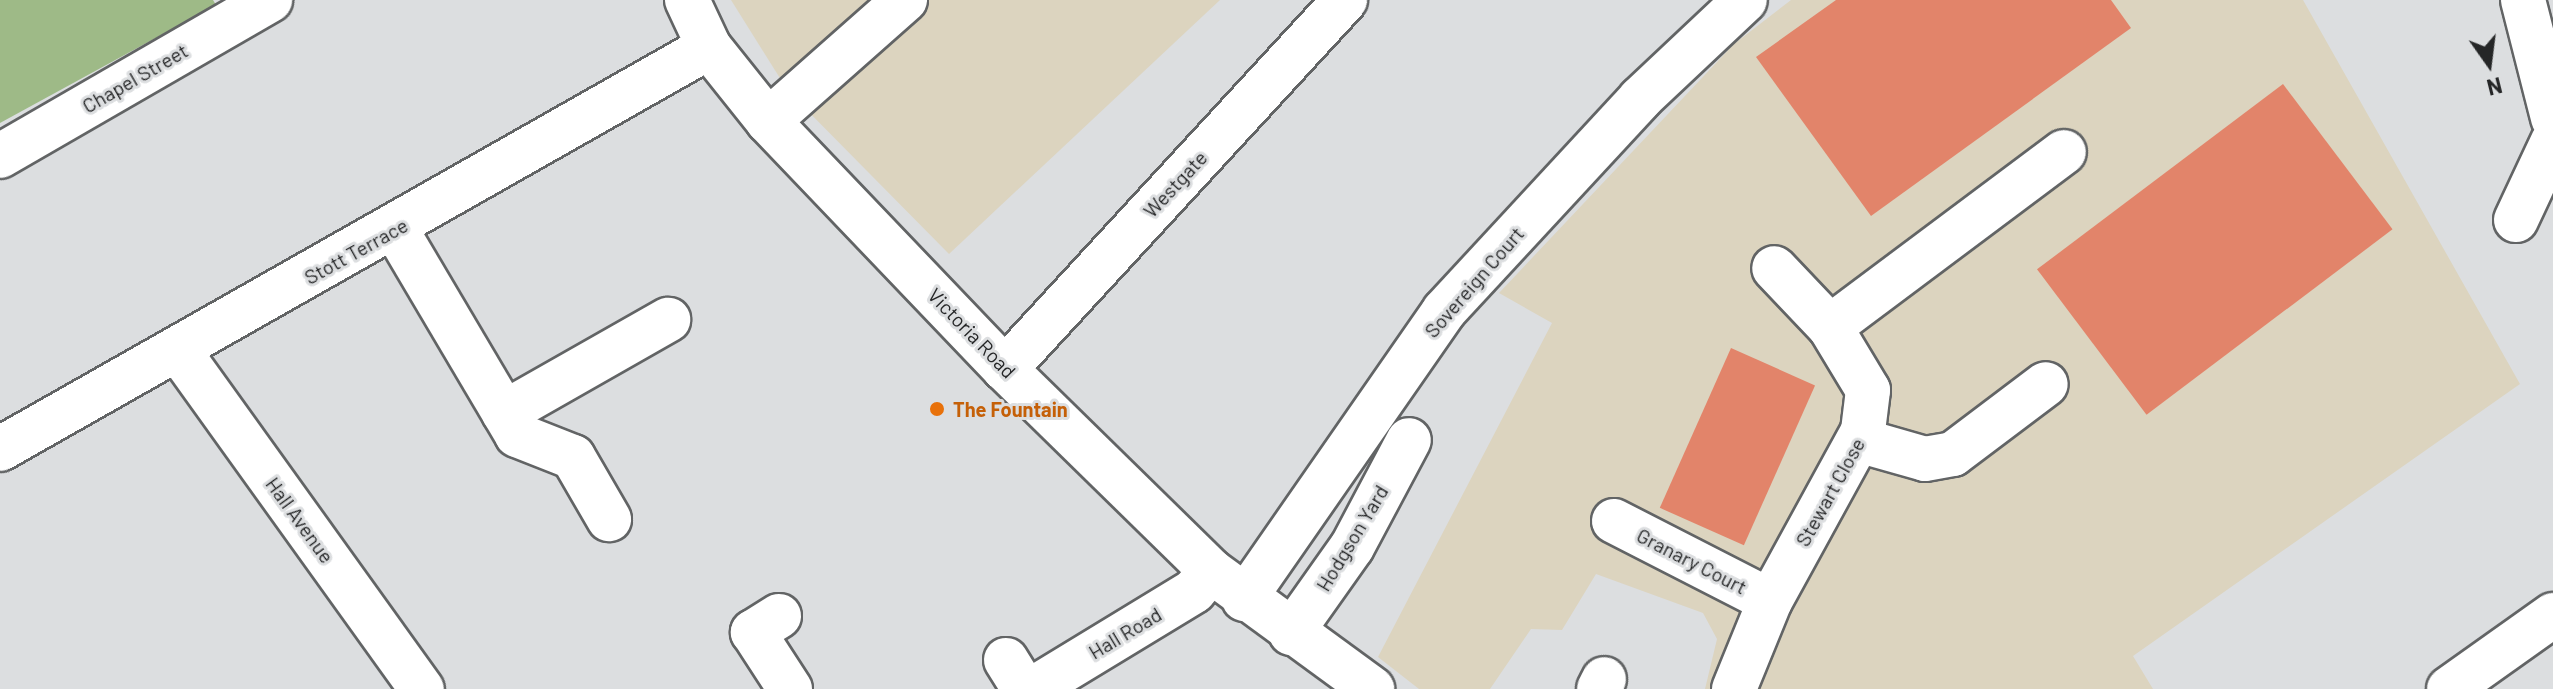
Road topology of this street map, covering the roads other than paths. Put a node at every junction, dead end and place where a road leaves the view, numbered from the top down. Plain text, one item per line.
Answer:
1 (270, 0) edge
2 (687, 0) edge
3 (905, 0) edge
4 (1345, 0) edge
5 (1745, 0) edge
6 (2523, 0) edge
7 (709, 47) junction
8 (2553, 118) edge
9 (768, 121) junction
10 (2553, 141) edge
11 (2064, 152) dead end
12 (0, 156) edge
13 (2516, 220) dead end
14 (396, 230) junction
15 (1774, 268) dead end
16 (668, 320) dead end
17 (1830, 327) junction
18 (178, 350) junction
19 (1005, 369) junction
20 (2046, 384) dead end
21 (504, 413) junction
22 (1863, 431) junction
23 (1409, 440) dead end
24 (0, 449) edge
25 (609, 519) dead end
26 (1614, 521) dead end
27 (1211, 571) junction
28 (1244, 599) junction
29 (1770, 601) junction
30 (2553, 615) edge
31 (779, 616) dead end
32 (1291, 633) junction
33 (1021, 679) edge
34 (422, 689) edge
35 (790, 689) edge
36 (1372, 689) edge
37 (1734, 689) edge
38 (2449, 689) edge

1 - 12 street, Chapel Street
2 - 7 street, Victoria Road
3 - 9 street
4 - 19 street, Westgate
5 - 28 street, Sovereign Court
6 - 8 street
7 - 9 street, Victoria Road
7 - 14 street, Stott Terrace
9 - 19 street, Victoria Road
10 - 13 street
11 - 17 street
14 - 18 street, Stott Terrace
14 - 21 street
15 - 17 street, Stewart Close
16 - 21 street
17 - 22 street, Stewart Close
18 - 24 street, Stott Terrace
18 - 34 street, Hall Avenue
19 - 27 street, Victoria Road
20 - 22 street
21 - 25 street
22 - 29 street, Stewart Close
23 - 32 street, Hodgson Yard
26 - 29 street, Granary Court
27 - 28 street, Victoria Road
27 - 33 street, Hall Road
28 - 32 street, Victoria Road
29 - 37 street, Stewart Close
30 - 38 street
31 - 35 street
32 - 36 street, Victoria Road

